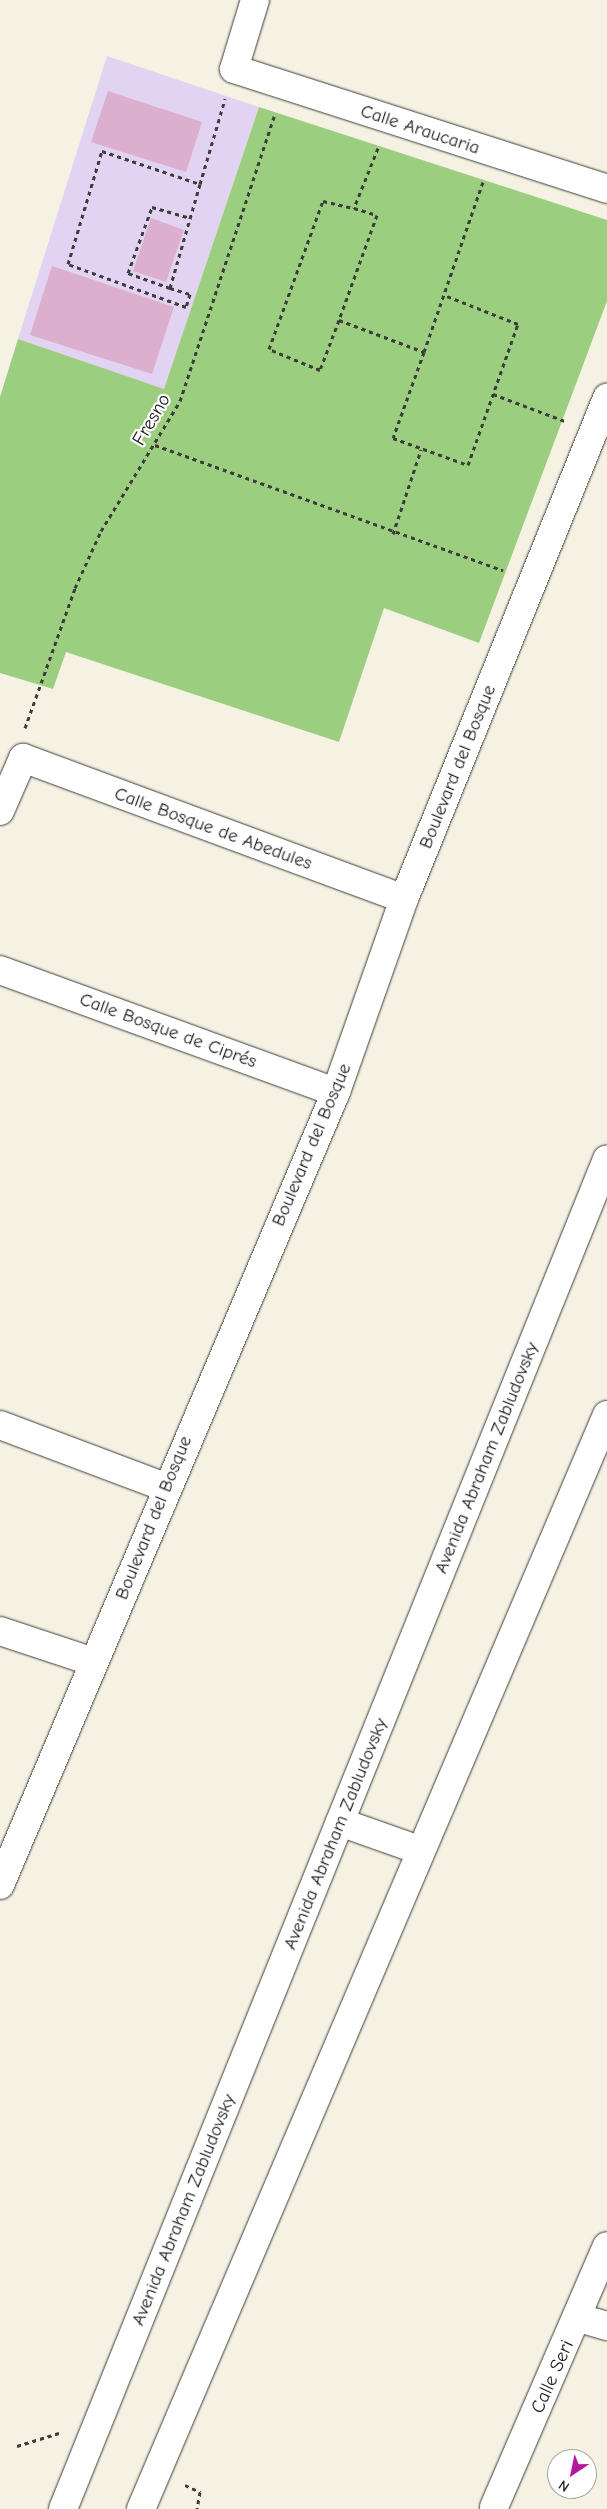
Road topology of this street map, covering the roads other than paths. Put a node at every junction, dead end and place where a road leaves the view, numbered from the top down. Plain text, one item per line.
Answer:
1 (255, 0) edge
2 (607, 189) edge
3 (607, 398) edge
4 (0, 811) edge
5 (404, 899) junction
6 (0, 970) edge
7 (336, 1092) junction
8 (607, 1159) edge
9 (607, 1415) edge
10 (0, 1425) edge
11 (165, 1487) junction
12 (0, 1631) edge
13 (94, 1662) junction
14 (340, 1822) junction
15 (419, 1850) junction
16 (2, 1875) edge
17 (607, 2246) edge
18 (580, 2318) junction
19 (607, 2326) edge
20 (494, 2507) dead end
21 (63, 2509) edge
22 (141, 2509) edge

1 - 2 street, Calle Araucaria
3 - 5 street, Boulevard del Bosque
4 - 5 street, Calle Bosque de Abedules
5 - 7 street, Boulevard del Bosque
6 - 7 street, Calle Bosque de Ciprés
7 - 11 street, Boulevard del Bosque
8 - 14 street, Avenida Abraham Zabludovsky
9 - 15 street
10 - 11 street
11 - 13 street, Boulevard del Bosque
12 - 13 street
13 - 16 street, Boulevard del Bosque
14 - 15 street
14 - 21 street, Avenida Abraham Zabludovsky
15 - 22 street
17 - 18 street, Calle Seri
18 - 19 street
18 - 20 street, Calle Seri

